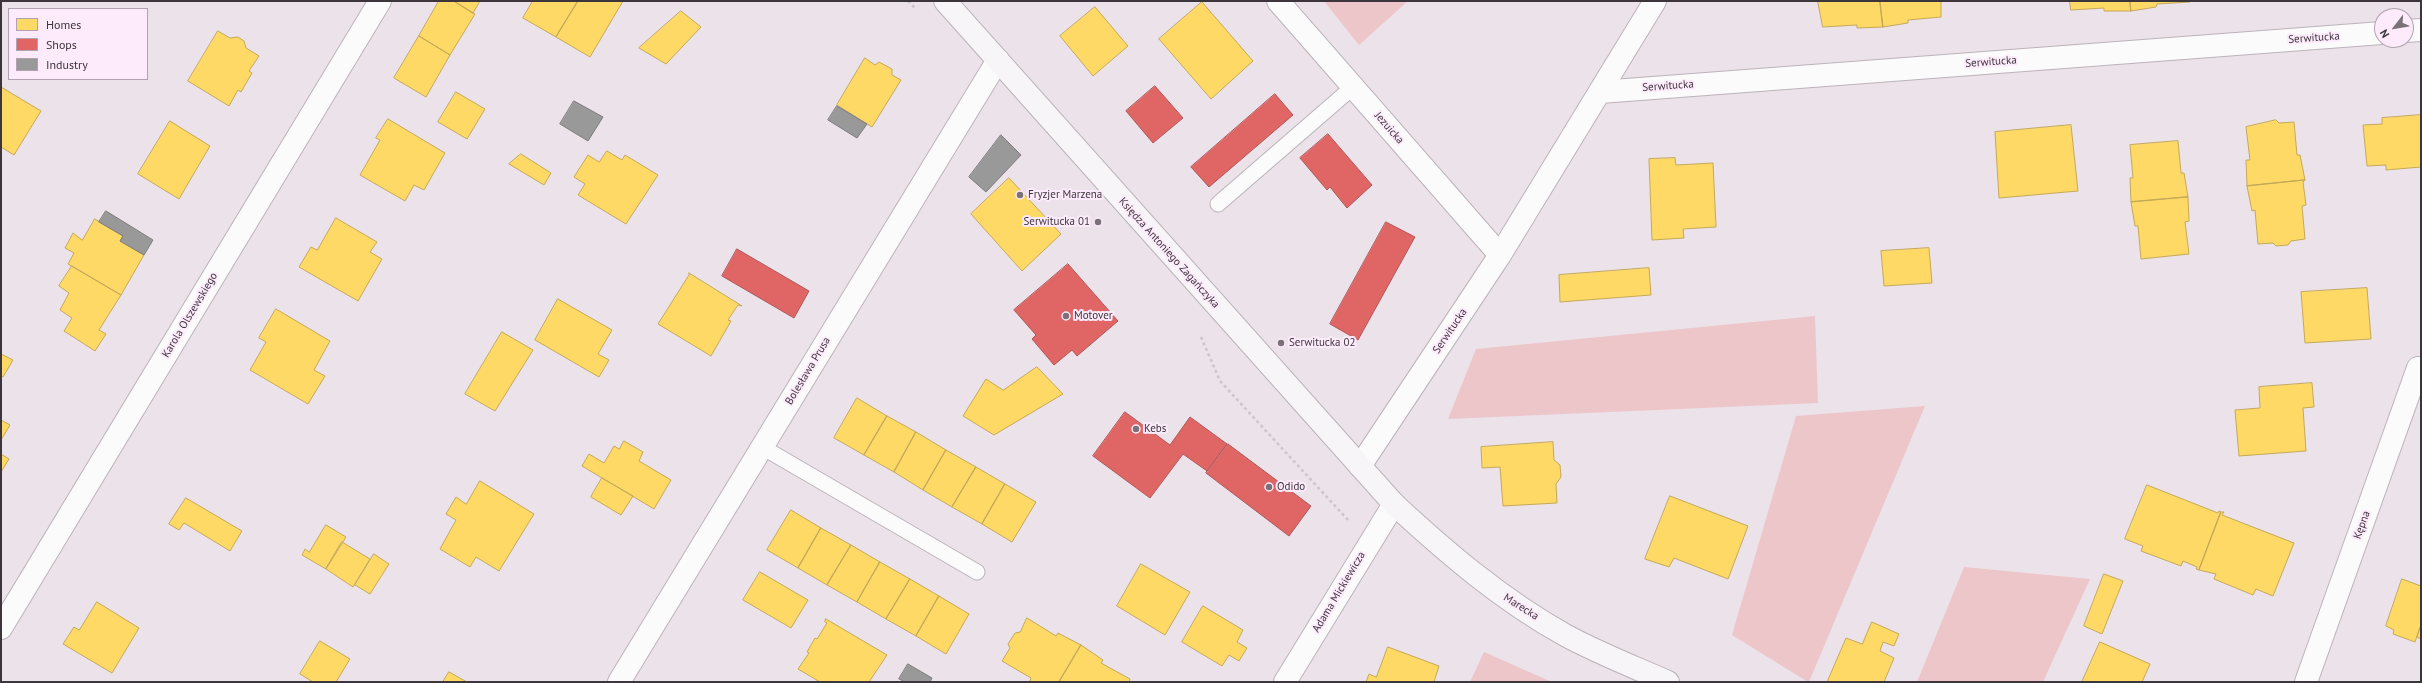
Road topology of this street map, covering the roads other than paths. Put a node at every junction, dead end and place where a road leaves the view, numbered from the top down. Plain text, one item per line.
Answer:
1 (380, 1) edge
2 (945, 1) edge
3 (1278, 1) edge
4 (1655, 1) edge
5 (2374, 34) edge
6 (998, 60) junction
7 (1353, 87) junction
8 (1600, 92) junction
9 (1218, 204) dead end
10 (1500, 255) junction
11 (2418, 368) dead end
12 (762, 447) junction
13 (1360, 466) junction
14 (1394, 504) junction
15 (977, 572) dead end
16 (1, 628) edge
17 (619, 682) edge
18 (1285, 682) edge
19 (1668, 682) edge
20 (2306, 682) edge

1 - 16 street, Karola Olszewskiego
2 - 6 street, Księdza Antoniego Zagańczyka
3 - 7 street, Jezuicka
4 - 8 street, Serwitucka
5 - 8 street, Serwitucka
6 - 12 street, Bolesława Prusa
6 - 13 street, Księdza Antoniego Zagańczyka
7 - 9 lane
7 - 10 street, Jezuicka
8 - 10 street, Serwitucka
10 - 13 street, Serwitucka
11 - 20 street, Kępna
12 - 15 lane
12 - 17 street, Bolesława Prusa
13 - 14 street, Księdza Antoniego Zagańczyka
14 - 18 street, Adama Mickiewicza
14 - 19 street, Marecka

